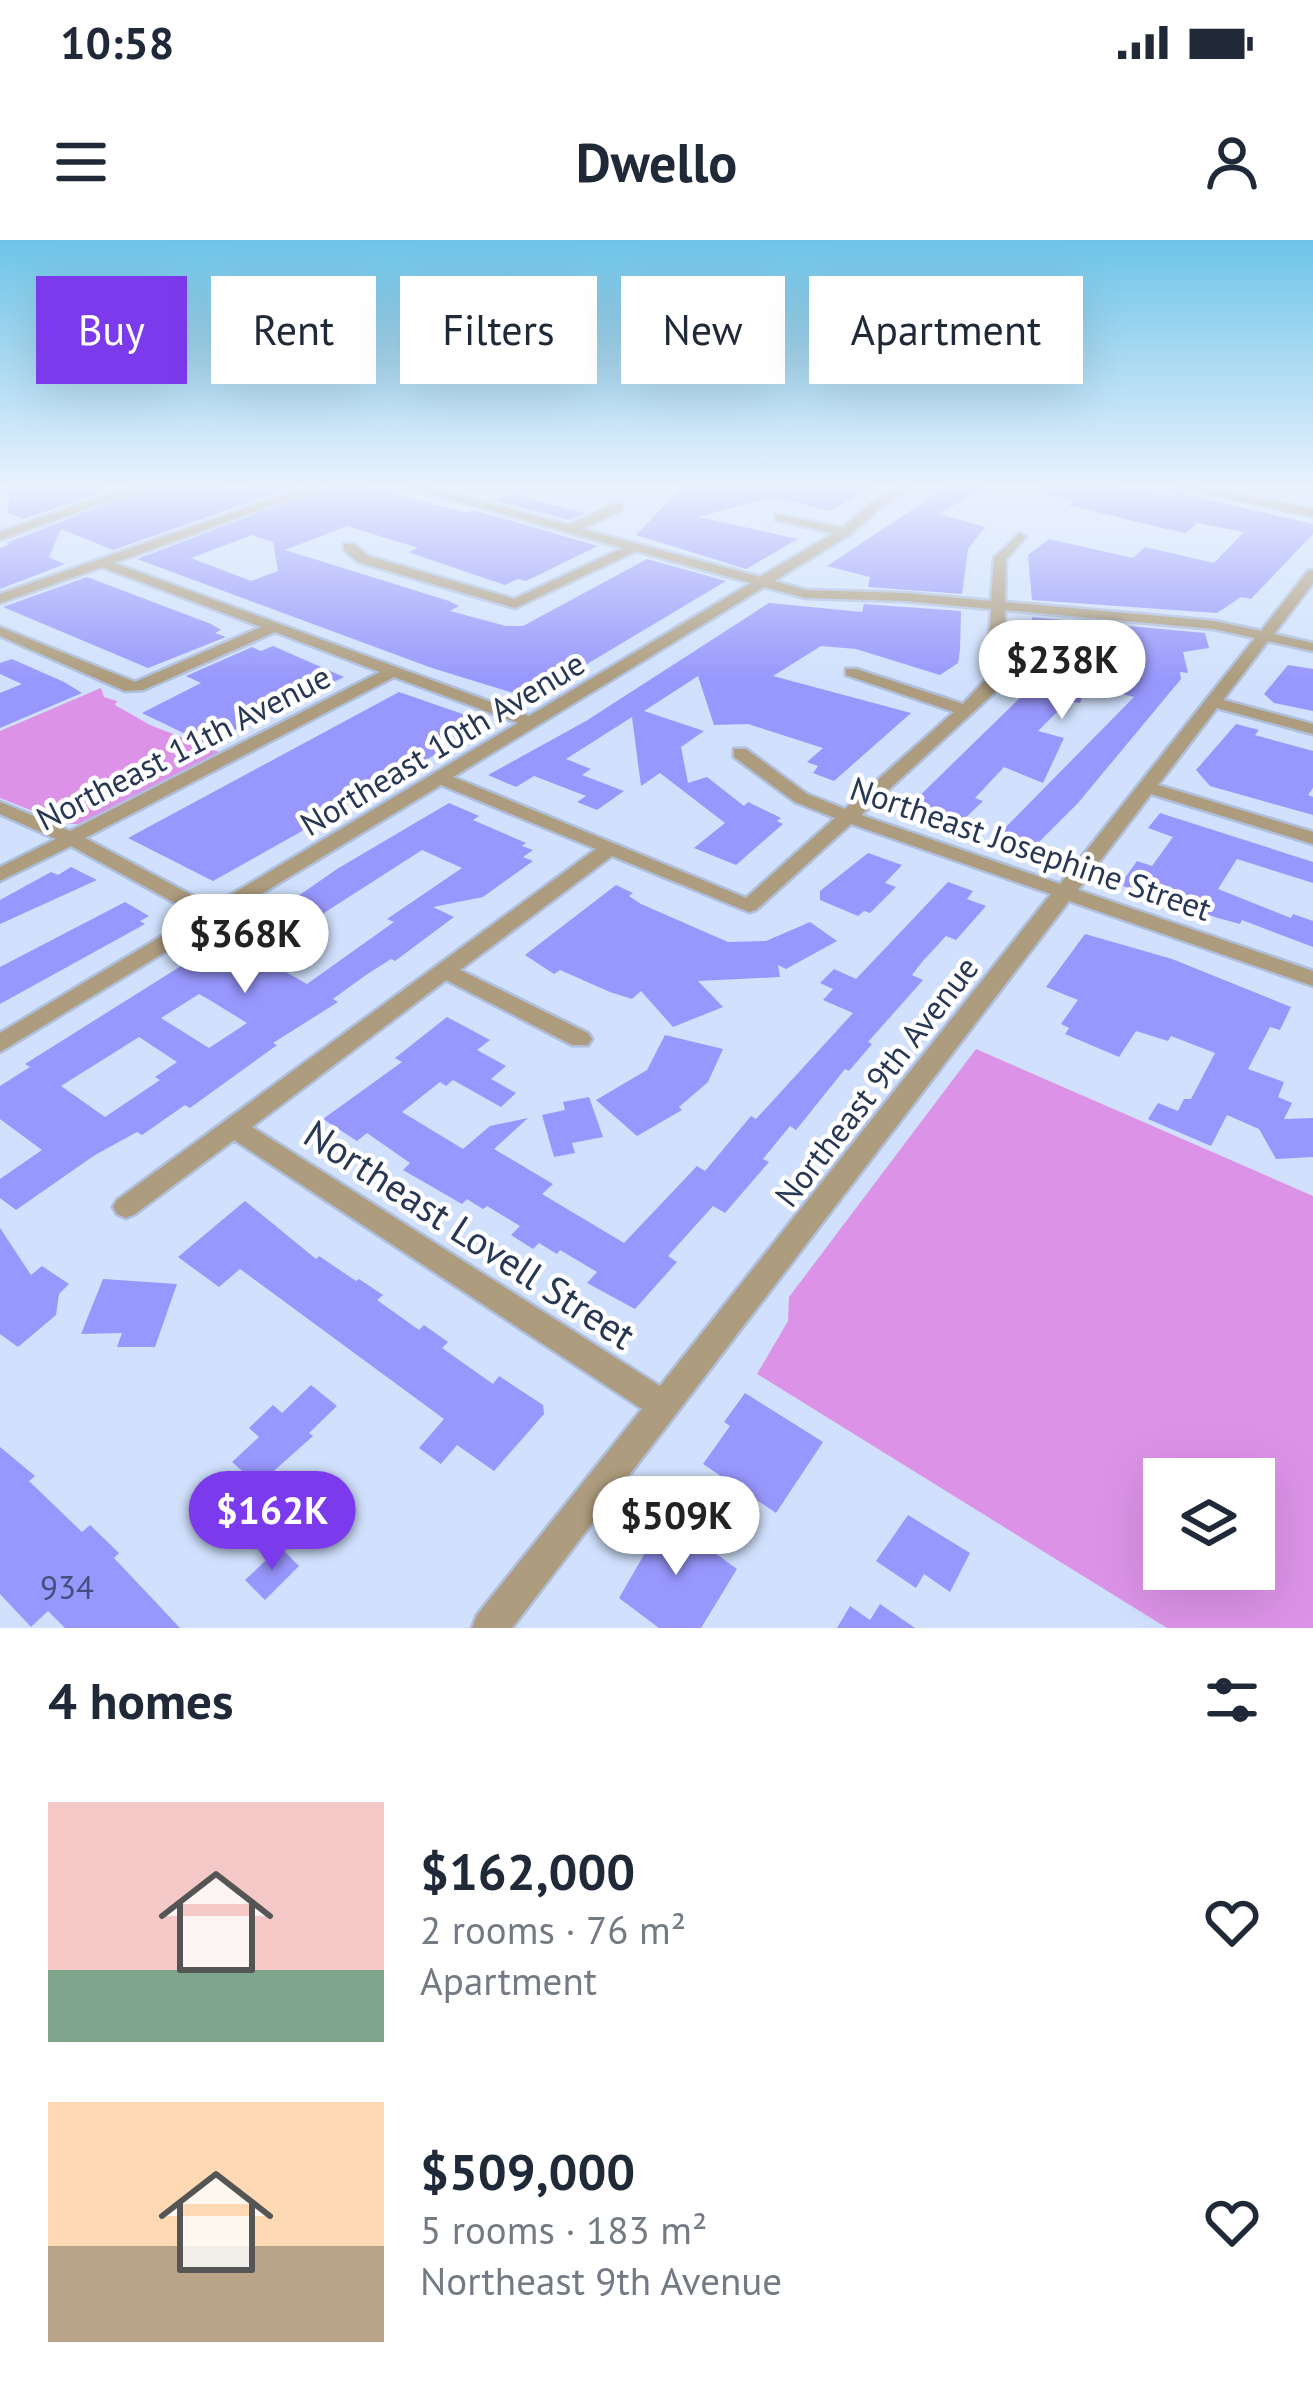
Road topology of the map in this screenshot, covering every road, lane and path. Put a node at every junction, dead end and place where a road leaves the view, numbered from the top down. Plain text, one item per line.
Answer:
1 (136, 551) edge
2 (353, 551) edge
3 (627, 551) edge
4 (643, 551) edge
5 (814, 551) edge
6 (1007, 551) edge
7 (102, 563) junction
8 (1312, 576) edge
9 (761, 583) junction
10 (0, 599) edge
11 (999, 606) junction
12 (274, 627) junction
13 (0, 631) edge
14 (1268, 636) junction
15 (1313, 647) edge
16 (393, 671) junction
17 (850, 672) dead end
18 (1213, 702) junction
19 (966, 710) junction
20 (533, 723) junction
21 (1313, 729) edge
22 (740, 753) dead end
23 (442, 779) junction
24 (1148, 787) junction
25 (0, 807) edge
26 (849, 817) junction
27 (72, 838) junction
28 (1313, 838) edge
29 (610, 848) junction
30 (0, 875) edge
31 (1064, 893) junction
32 (214, 916) junction
33 (445, 970) junction
34 (1313, 979) edge
35 (580, 1039) dead end
36 (0, 1044) edge
37 (233, 1128) junction
38 (126, 1207) dead end
39 (664, 1406) junction
40 (490, 1628) edge

1 - 7 street
2 - 3 street
4 - 9 street
5 - 9 street, Northeast 10th Avenue
6 - 11 street
7 - 10 street
7 - 12 street
8 - 14 street, Northeast 9th Avenue
9 - 11 street
9 - 20 street, Northeast 10th Avenue
11 - 14 street
11 - 19 street
12 - 13 street
12 - 16 street
14 - 15 street
14 - 18 street, Northeast 9th Avenue
16 - 20 street
16 - 27 street, Northeast 11th Avenue
17 - 19 street
18 - 21 street
18 - 24 street, Northeast 9th Avenue
19 - 26 street
20 - 23 street, Northeast 10th Avenue
22 - 26 street, Northeast Josephine Street
23 - 29 street
23 - 32 street, Northeast 10th Avenue
24 - 28 street
24 - 31 street, Northeast 9th Avenue
25 - 27 street
26 - 29 street
26 - 31 street, Northeast Josephine Street
27 - 30 street, Northeast 11th Avenue
27 - 32 street
29 - 33 street
31 - 34 street, Northeast Josephine Street
31 - 39 street, Northeast 9th Avenue
32 - 36 street, Northeast 10th Avenue
33 - 35 street
33 - 37 street
37 - 38 street
37 - 39 street, Northeast Lovell Street
39 - 40 street, Northeast 9th Avenue

